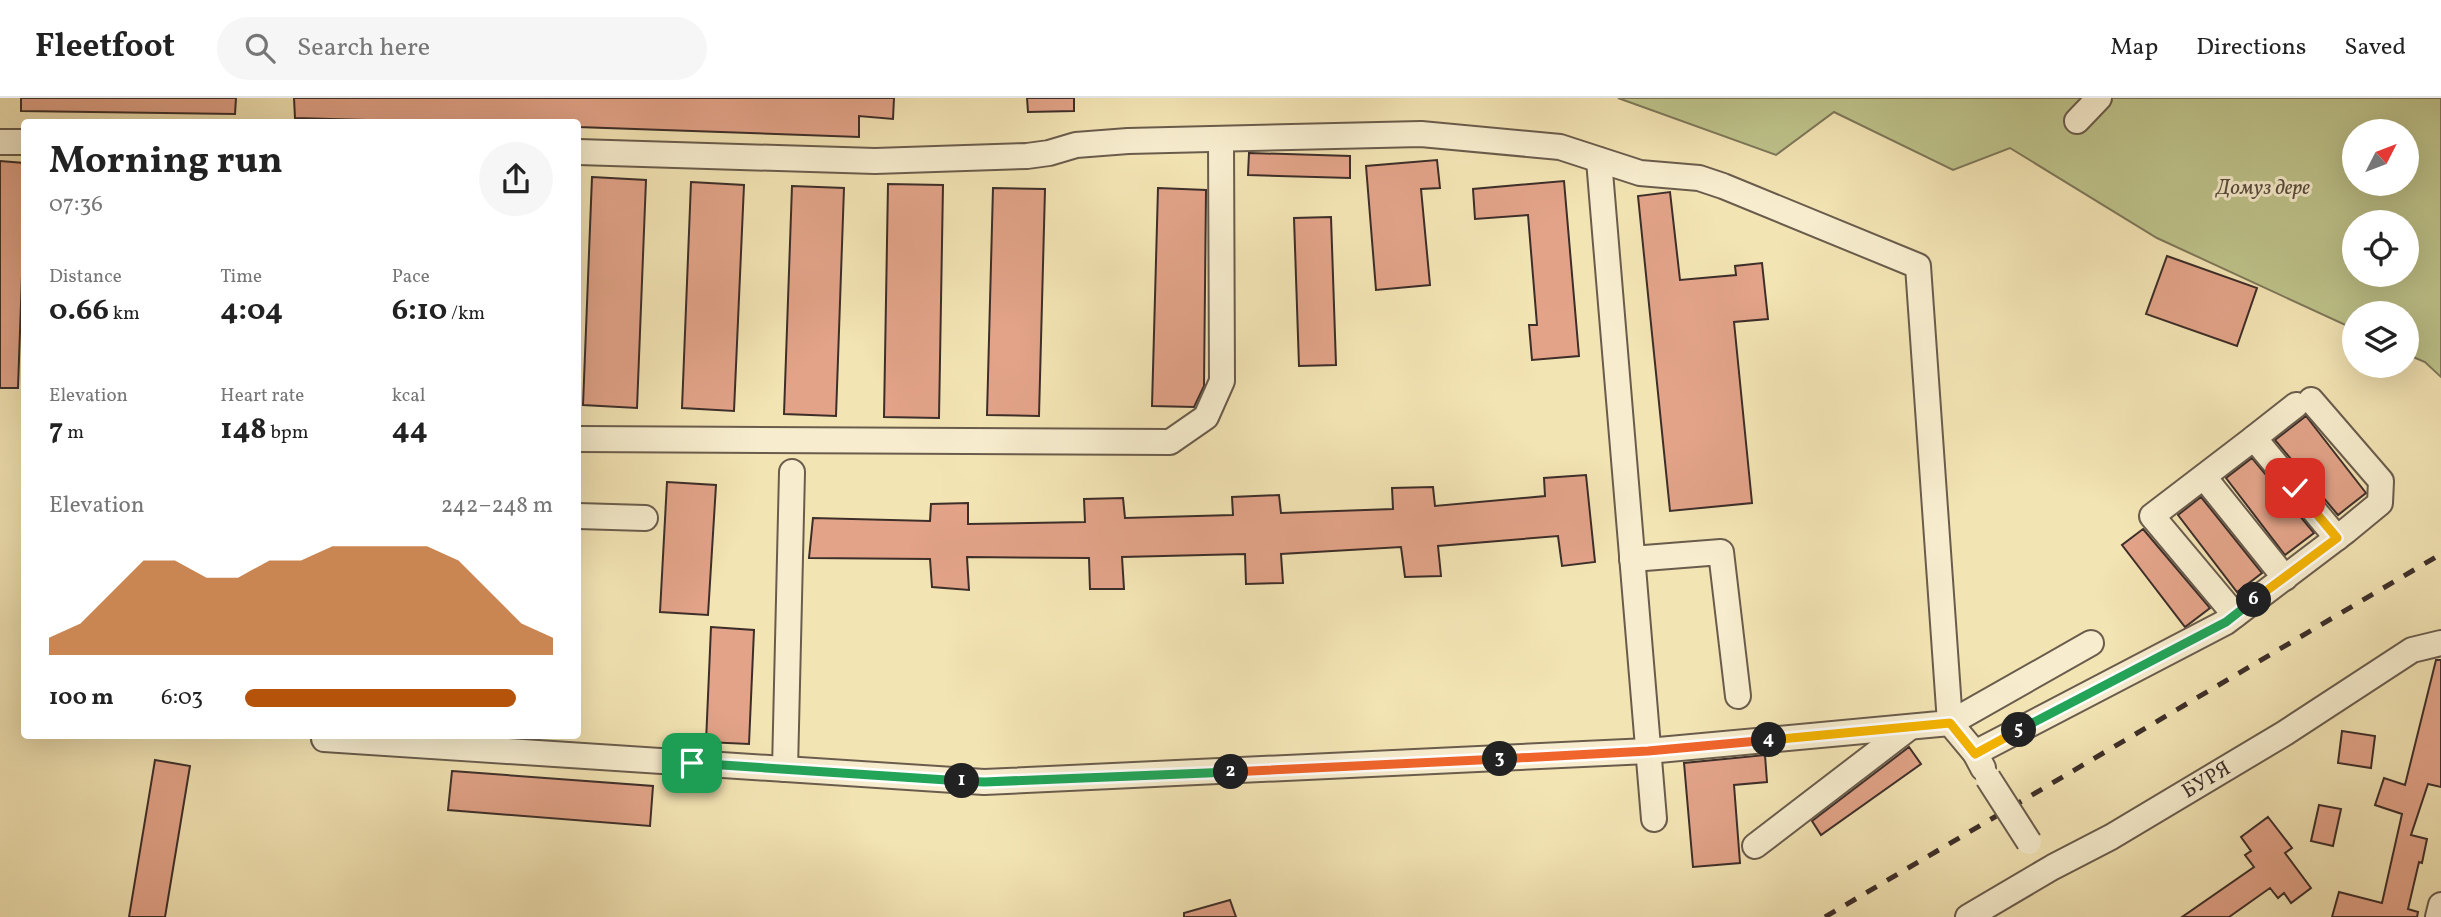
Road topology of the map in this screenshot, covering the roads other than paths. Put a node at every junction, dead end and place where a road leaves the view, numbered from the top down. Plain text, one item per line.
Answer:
1 (2099, 98) edge
2 (2077, 121) dead end
3 (1221, 140) junction
4 (0, 142) edge
5 (21, 142) edge
6 (581, 152) edge
7 (1599, 160) junction
8 (2254, 438) junction
9 (581, 439) edge
10 (792, 472) dead end
11 (2204, 477) junction
12 (581, 516) edge
13 (645, 518) dead end
14 (2337, 538) junction
15 (1632, 559) junction
16 (2285, 578) junction
17 (2235, 615) junction
18 (2441, 642) edge
19 (2091, 643) dead end
20 (1738, 696) dead end
21 (1950, 723) junction
22 (1910, 727) junction
23 (324, 739) dead end
24 (1648, 751) junction
25 (1975, 754) junction
26 (785, 769) junction
27 (1654, 819) dead end
28 (1755, 846) dead end
29 (2053, 867) junction
30 (2441, 905) edge
31 (1968, 917) edge
32 (2438, 917) edge

1 - 2 street
3 - 6 street
3 - 7 street
3 - 9 street
4 - 5 street
7 - 15 street
7 - 21 street
8 - 11 street
8 - 14 street
8 - 14 street
10 - 26 street
11 - 16 street
11 - 17 street
12 - 13 street
14 - 16 street
15 - 20 street
15 - 24 street
16 - 17 street
17 - 25 street
18 - 29 street, БУРЯ
19 - 21 street
21 - 22 street
21 - 25 street
22 - 24 street
22 - 28 street
23 - 26 street
24 - 26 street
24 - 27 street
25 - 29 street, bridge
29 - 31 street, БУРЯ
30 - 32 street

